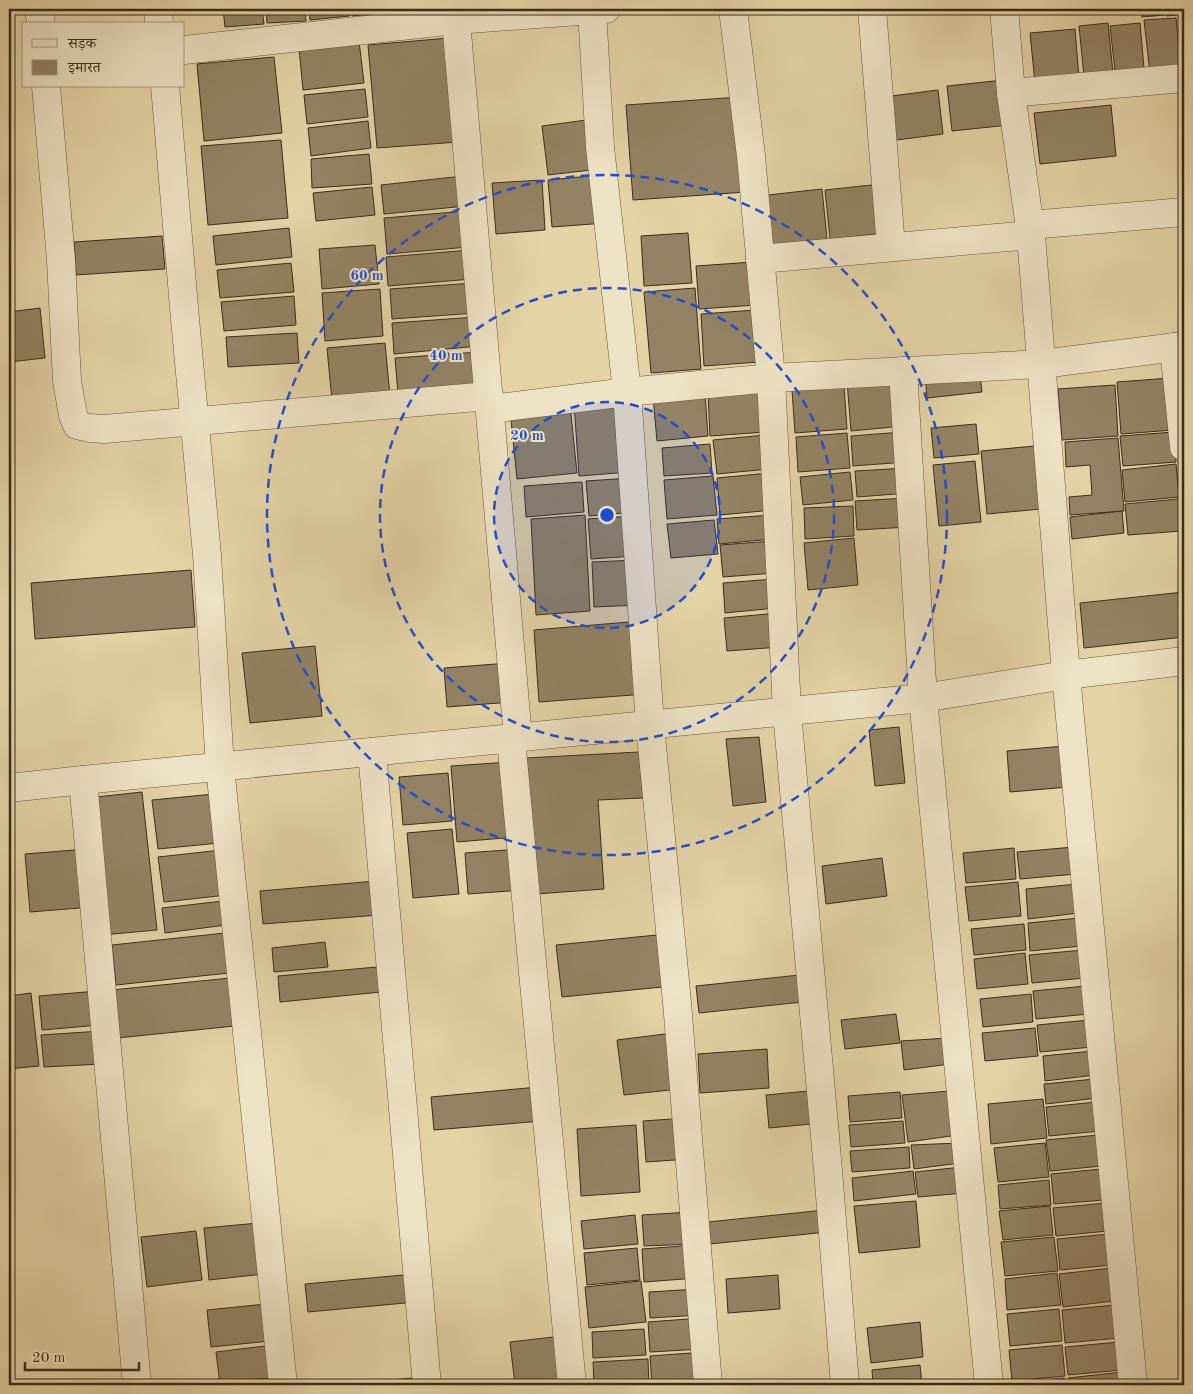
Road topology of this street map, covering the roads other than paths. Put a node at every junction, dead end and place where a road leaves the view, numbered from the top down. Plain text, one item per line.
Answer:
1 (39, 9) edge
2 (158, 9) edge
3 (733, 9) edge
4 (872, 9) edge
5 (1004, 9) edge
6 (599, 10) edge
7 (455, 15) edge
8 (40, 22) edge
9 (159, 22) edge
10 (185, 50) edge
11 (1184, 78) edge
12 (46, 88) edge
13 (165, 88) edge
14 (1011, 93) junction
15 (1184, 212) edge
16 (1030, 230) junction
17 (891, 247) junction
18 (760, 259) junction
19 (1179, 346) edge
20 (1042, 364) junction
21 (903, 371) junction
22 (771, 378) junction
23 (627, 392) junction
24 (490, 403) junction
25 (195, 421) junction
26 (1184, 447) edge
27 (1184, 662) edge
28 (1066, 675) junction
29 (923, 698) junction
30 (787, 712) junction
31 (650, 725) junction
32 (514, 738) junction
33 (372, 752) junction
34 (220, 767) junction
35 (83, 780) junction
36 (9, 788) edge
37 (137, 1385) edge
38 (283, 1385) edge
39 (426, 1385) edge
40 (572, 1385) edge
41 (708, 1385) edge
42 (845, 1385) edge
43 (989, 1385) edge
44 (1133, 1385) edge

1 - 8 street
2 - 9 street
3 - 18 street
4 - 17 street
5 - 14 street
6 - 7 street
6 - 23 street
7 - 10 street
7 - 24 street
11 - 14 street
12 - 25 street
13 - 25 street
14 - 16 street
15 - 16 street
16 - 17 street
16 - 20 street
17 - 18 street
18 - 22 street
19 - 20 street
19 - 26 street
20 - 21 street
20 - 28 street
21 - 22 street
21 - 29 street
22 - 23 street
22 - 30 street
23 - 24 street
23 - 31 street
24 - 25 street
24 - 32 street
25 - 34 street
27 - 28 street
28 - 29 street
28 - 44 street
29 - 30 street
29 - 43 street
30 - 31 street
30 - 42 street
31 - 32 street
31 - 41 street
32 - 33 street
32 - 40 street
33 - 34 street
33 - 39 street
34 - 35 street
34 - 38 street
35 - 36 street
35 - 37 street

